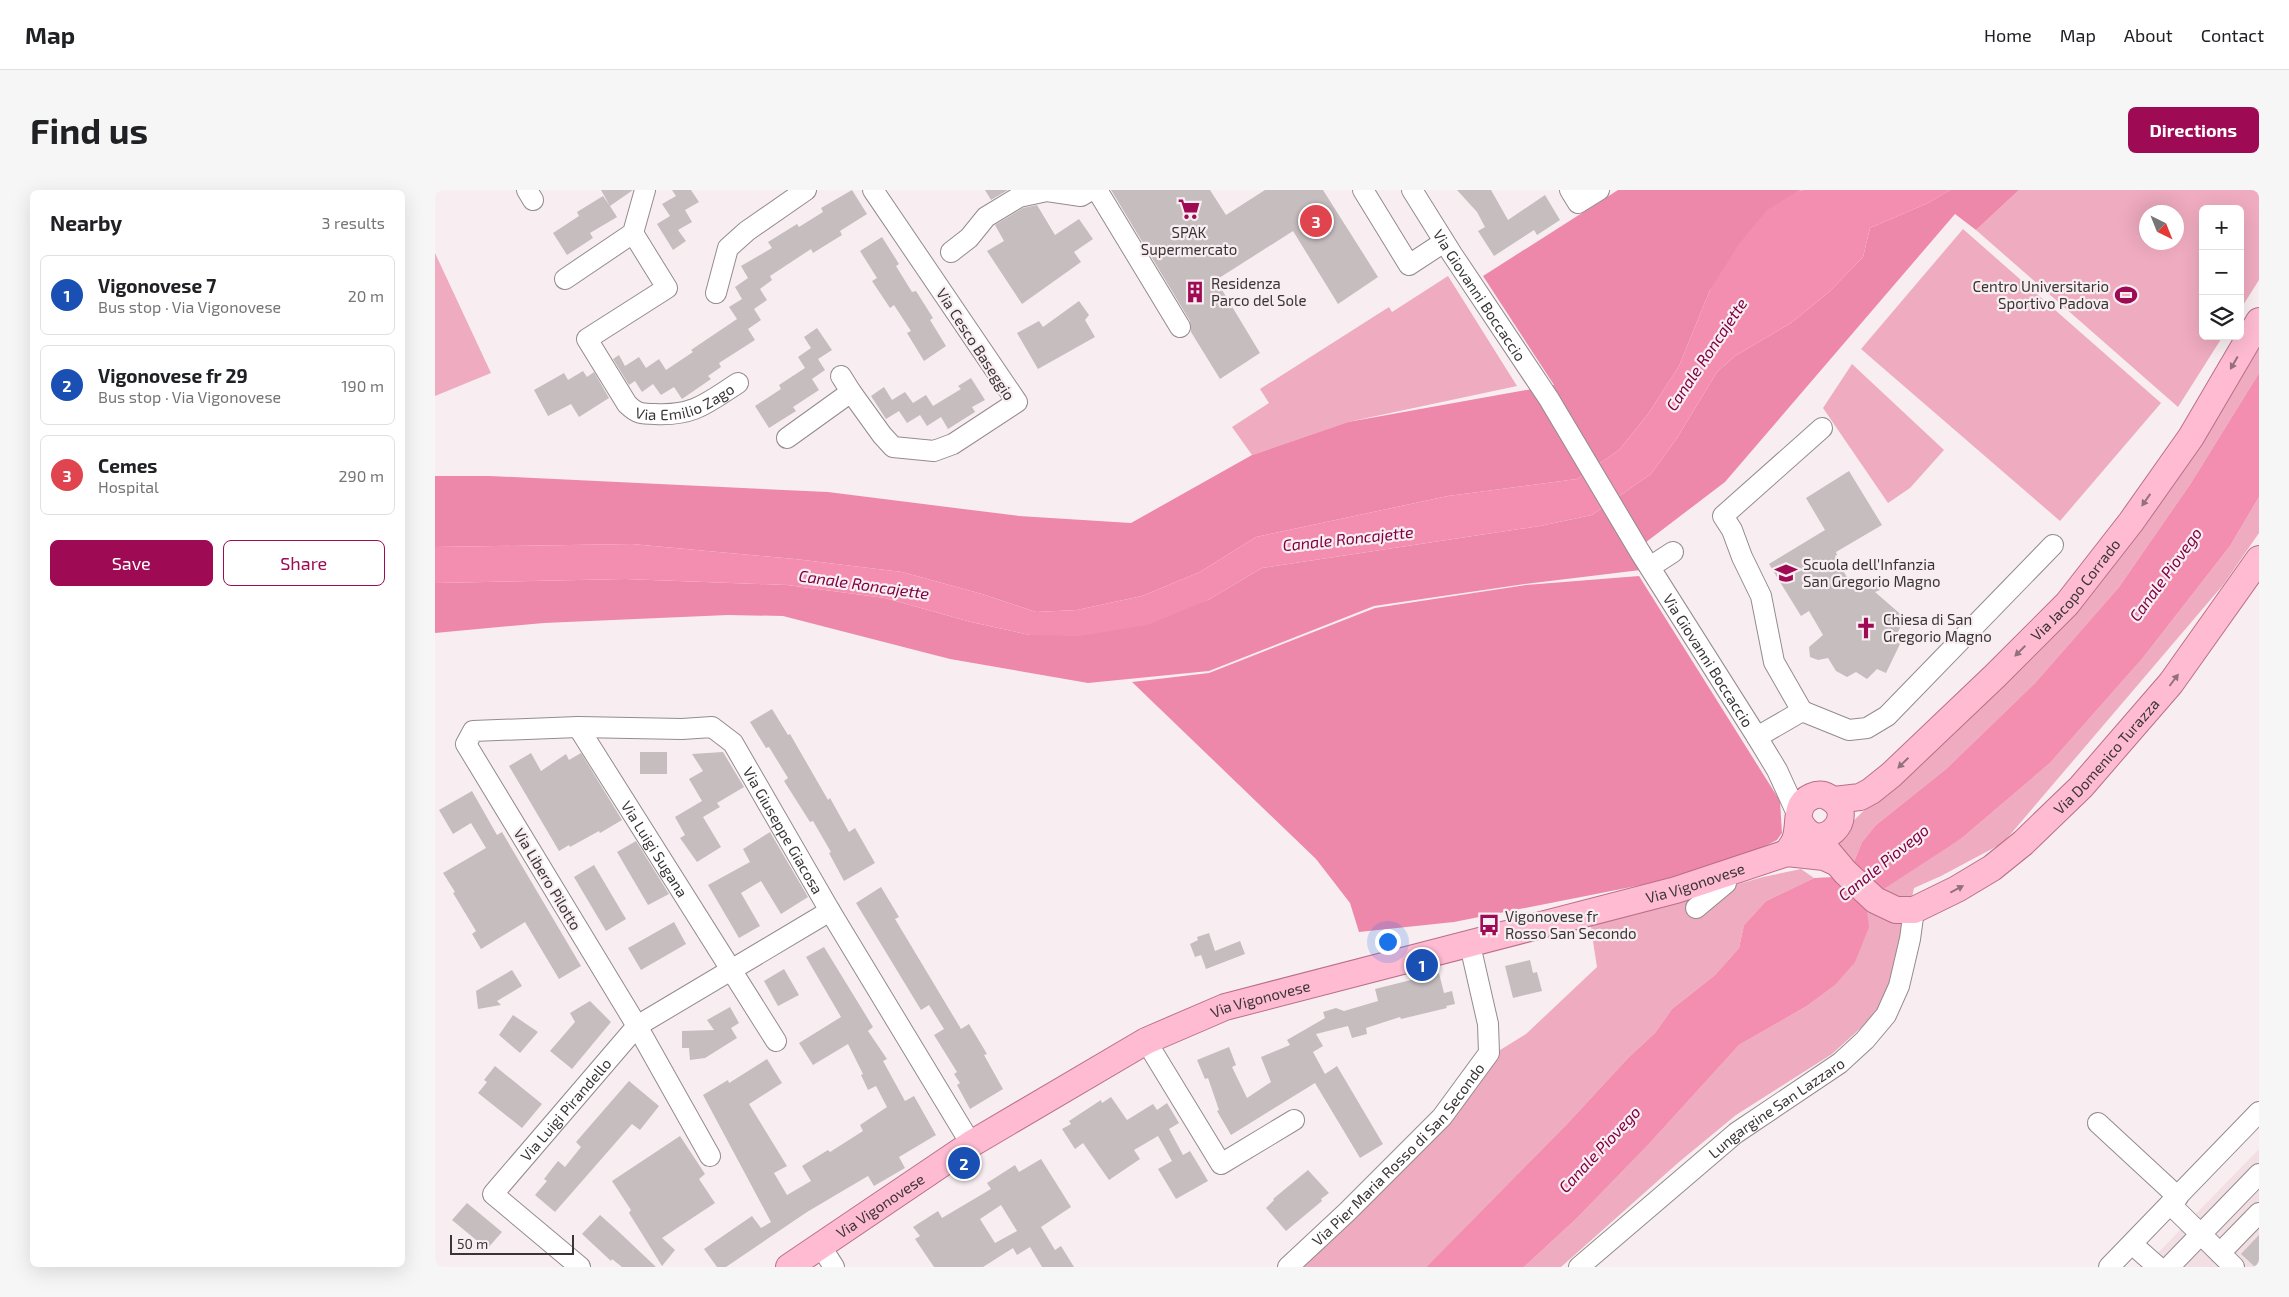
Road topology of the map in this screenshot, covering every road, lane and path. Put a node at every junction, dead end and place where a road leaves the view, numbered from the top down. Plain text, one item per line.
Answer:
1 (645, 190) edge
2 (806, 190) edge
3 (873, 190) edge
4 (1091, 190) edge
5 (1097, 190) edge
6 (1363, 190) edge
7 (1413, 190) edge
8 (1570, 190) edge
9 (1599, 190) edge
10 (633, 233) junction
11 (1444, 242) junction
12 (951, 252) dead end
13 (565, 279) dead end
14 (716, 293) dead end
15 (2259, 321) edge
16 (1180, 326) dead end
17 (740, 384) dead end
18 (1822, 428) dead end
19 (787, 438) dead end
20 (2053, 545) dead end
21 (1673, 552) dead end
22 (1641, 553) junction
23 (2259, 559) edge
24 (1803, 711) junction
25 (578, 727) junction
26 (473, 731) joint
27 (1757, 737) junction
28 (1777, 770) junction
29 (1824, 798) junction
30 (1808, 828) junction
31 (1792, 853) junction
32 (1840, 867) junction
33 (1726, 883) dead end
34 (1700, 905) dead end
35 (1914, 910) junction
36 (831, 911) junction
37 (1470, 945) junction
38 (732, 970) junction
39 (637, 1026) junction
40 (776, 1041) dead end
41 (1146, 1041) junction
42 (2259, 1112) edge
43 (1294, 1120) dead end
44 (2098, 1123) dead end
45 (971, 1144) junction
46 (710, 1156) dead end
47 (2259, 1174) edge
48 (2174, 1200) junction
49 (2259, 1213) edge
50 (2201, 1234) junction
51 (2132, 1244) junction
52 (820, 1245) junction
53 (2220, 1253) junction
54 (2170, 1266) edge
55 (580, 1267) edge
56 (789, 1267) edge
57 (834, 1267) edge
58 (1288, 1267) edge
59 (1579, 1267) edge
60 (2109, 1267) edge
61 (2234, 1267) edge

1 - 10 street
2 - 14 street
3 - 19 street, Via Cesco Baseggio
4 - 12 street
5 - 16 street
6 - 11 street
7 - 11 street, Via Giovanni Boccaccio
8 - 9 street
10 - 13 street
10 - 17 street, Via Emilio Zago
11 - 22 street, Via Giovanni Boccaccio
15 -> 29 main road, Via Jacopo Corrado
18 - 24 street
20 - 24 street
21 - 22 street
22 - 27 street, Via Giovanni Boccaccio
35 -> 23 main road, Via Domenico Turazza
24 - 27 street
25 - 26 street, Via Giuseppe Giacosa
25 - 36 street, Via Giuseppe Giacosa
25 - 38 street, Via Luigi Sugana
26 - 39 street, Via Libero Pilotto
27 - 28 street, Via Giovanni Boccaccio
28 - 29 street, Via Giovanni Boccaccio
28 - 30 street, Via Giovanni Boccaccio
29 - 30 main road
29 - 30 main road
30 - 31 main road
30 - 32 main road
31 - 32 main road
31 - 37 main road, Via Vigonovese
32 - 35 main road
33 - 34 street
35 - 59 street, Lungargine San Lazzaro
36 - 38 street, Via Luigi Pirandello
36 - 45 street, Via Giuseppe Giacosa
37 - 41 main road, Via Vigonovese
37 - 58 street, Via Pier Maria Rosso di San Secondo
38 - 39 street, Via Luigi Pirandello
38 - 40 street
39 - 46 street
39 - 55 street, Via Luigi Pirandello
41 - 43 street
41 - 45 main road, Via Vigonovese
42 - 48 street
44 - 48 street
45 - 52 main road, Via Vigonovese
47 - 50 street
48 - 50 street
48 - 51 street
49 - 53 street
50 - 53 street
50 - 54 street
51 - 54 street
51 - 60 street
52 - 56 main road, Via Vigonovese
52 - 57 street
53 - 61 street

